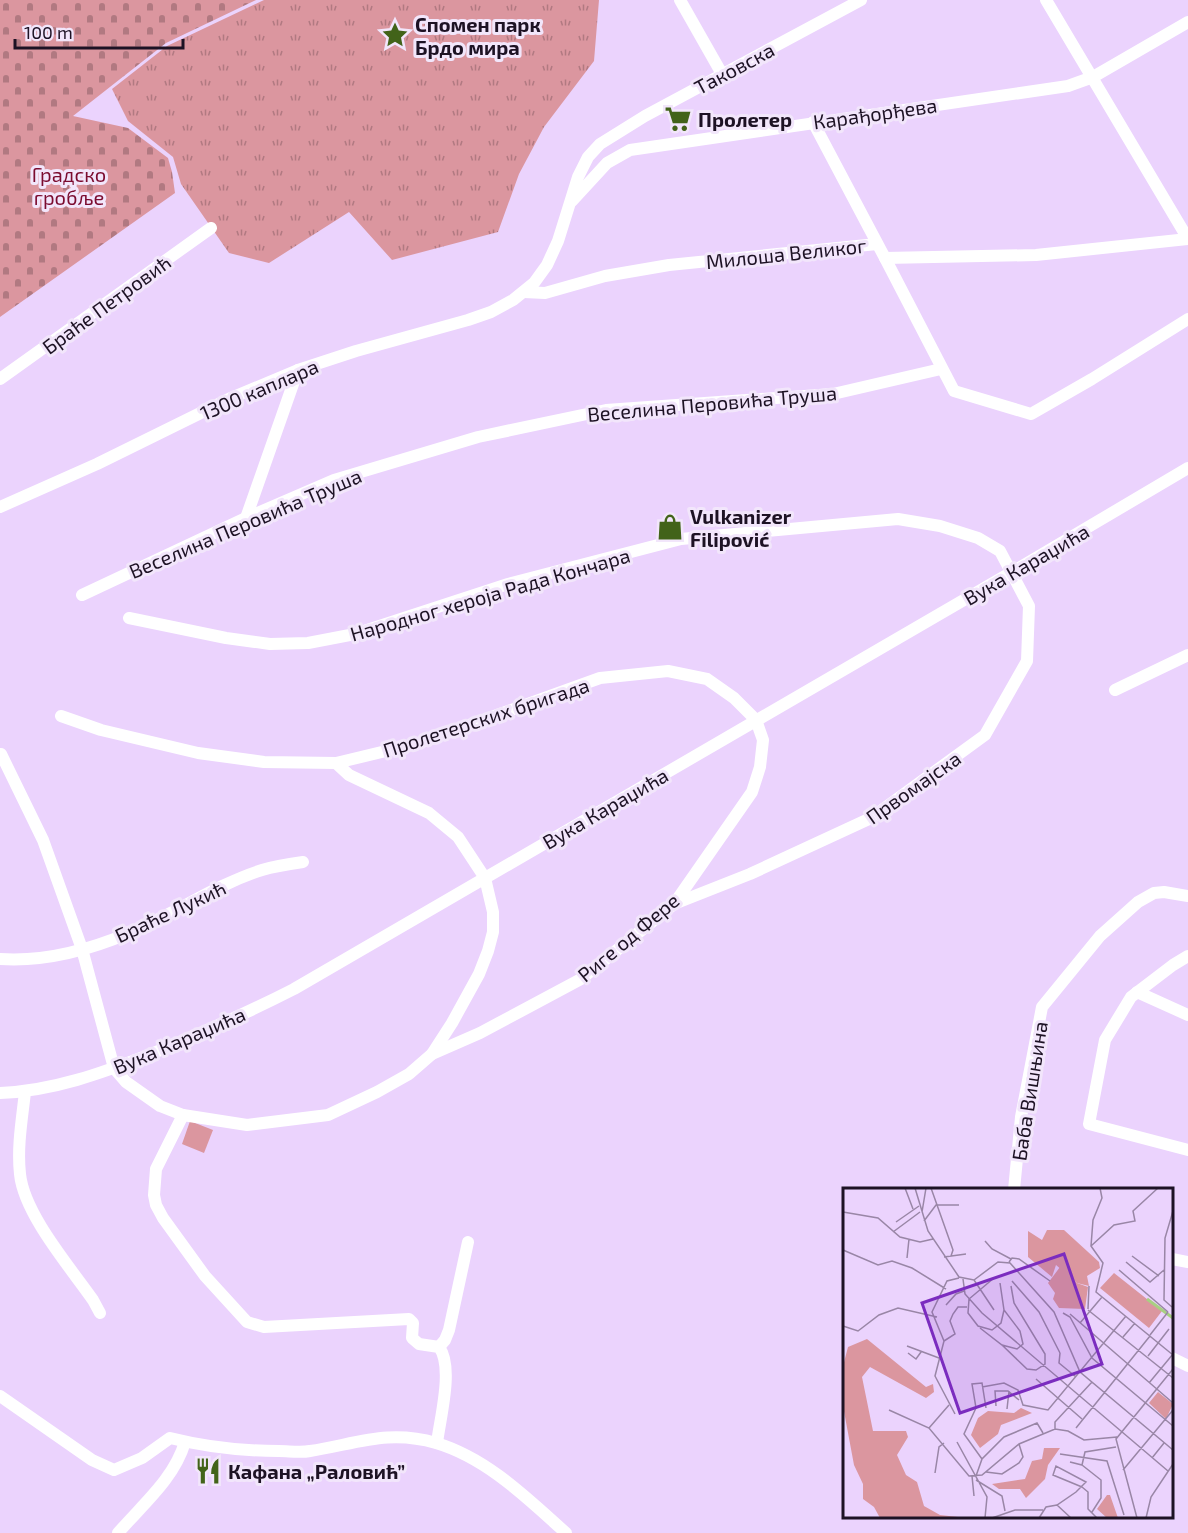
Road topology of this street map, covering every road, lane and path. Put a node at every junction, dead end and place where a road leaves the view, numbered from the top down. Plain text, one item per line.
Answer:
1 (680, 0) edge
2 (861, 0) edge
3 (1046, 0) edge
4 (1188, 22) edge
5 (722, 74) junction
6 (1093, 77) junction
7 (813, 122) junction
8 (569, 204) junction
9 (212, 228) dead end
10 (1188, 239) edge
11 (877, 244) junction
12 (885, 258) junction
13 (524, 292) junction
14 (1188, 319) edge
15 (941, 369) junction
16 (298, 370) junction
17 (0, 379) edge
18 (1188, 468) edge
19 (0, 507) edge
20 (246, 518) junction
21 (1012, 572) junction
22 (82, 595) dead end
23 (129, 618) dead end
24 (1188, 655) edge
25 (1115, 690) dead end
26 (61, 716) dead end
27 (756, 720) junction
28 (2, 754) dead end
29 (336, 763) junction
30 (303, 862) dead end
31 (485, 878) junction
32 (1188, 896) edge
33 (674, 904) junction
34 (82, 949) junction
35 (1188, 956) edge
36 (0, 959) edge
37 (1137, 992) junction
38 (1188, 1014) edge
39 (432, 1054) junction
40 (114, 1068) junction
41 (25, 1092) junction
42 (0, 1093) edge
43 (183, 1115) junction
44 (1188, 1150) edge
45 (1014, 1188) edge
46 (468, 1242) dead end
47 (1173, 1259) edge
48 (1188, 1262) edge
49 (100, 1313) dead end
50 (438, 1347) junction
51 (1173, 1358) edge
52 (1188, 1366) edge
53 (0, 1396) edge
54 (185, 1442) junction
55 (437, 1443) junction
56 (118, 1533) edge
57 (566, 1533) edge

1 - 5 street
2 - 5 street, Таковска
3 - 6 street
4 - 6 street, Карађорђева
5 - 8 street, Таковска
6 - 7 street, Карађорђева
6 - 10 street
7 - 8 street, Карађорђева
7 - 11 street
8 - 13 street, Таковска
9 - 17 street, Браће Петровић
10 - 12 street, Милоша Великог
11 - 12 street, Милоша Великог
11 - 13 street, Милоша Великог
12 - 15 street
13 - 16 street, 1300 каплара
14 - 15 street
15 - 20 street, Веселина Перовића Труша
16 - 19 street, 1300 каплара
16 - 20 street
18 - 21 street, Вука Караџића
20 - 22 street, Веселина Перовића Труша
21 - 23 street, Народног хероја Рада Кончара
21 - 27 street, Вука Караџића
21 - 33 street, Првомајска
24 - 25 street
26 - 29 street, Пролетерских бригада
27 - 29 street, Пролетерских бригада
27 - 31 street, Вука Караџића
27 - 33 street, Риге од Фере
28 - 34 street
29 - 31 street
30 - 34 street, Браће Лукић
31 - 39 street
31 - 40 street, Вука Караџића
32 - 45 street, Баба Вишњина
33 - 39 street, Риге од Фере
34 - 36 street, Браће Лукић
34 - 40 street
35 - 37 street
37 - 38 street
37 - 44 street
39 - 43 street
40 - 41 street, Вука Караџића
40 - 43 street
41 - 42 street, Вука Караџића
41 - 49 street
43 - 50 street
46 - 50 street
47 - 48 street
50 - 55 street
51 - 52 street
53 - 54 street
54 - 55 street
54 - 56 street
55 - 57 street

